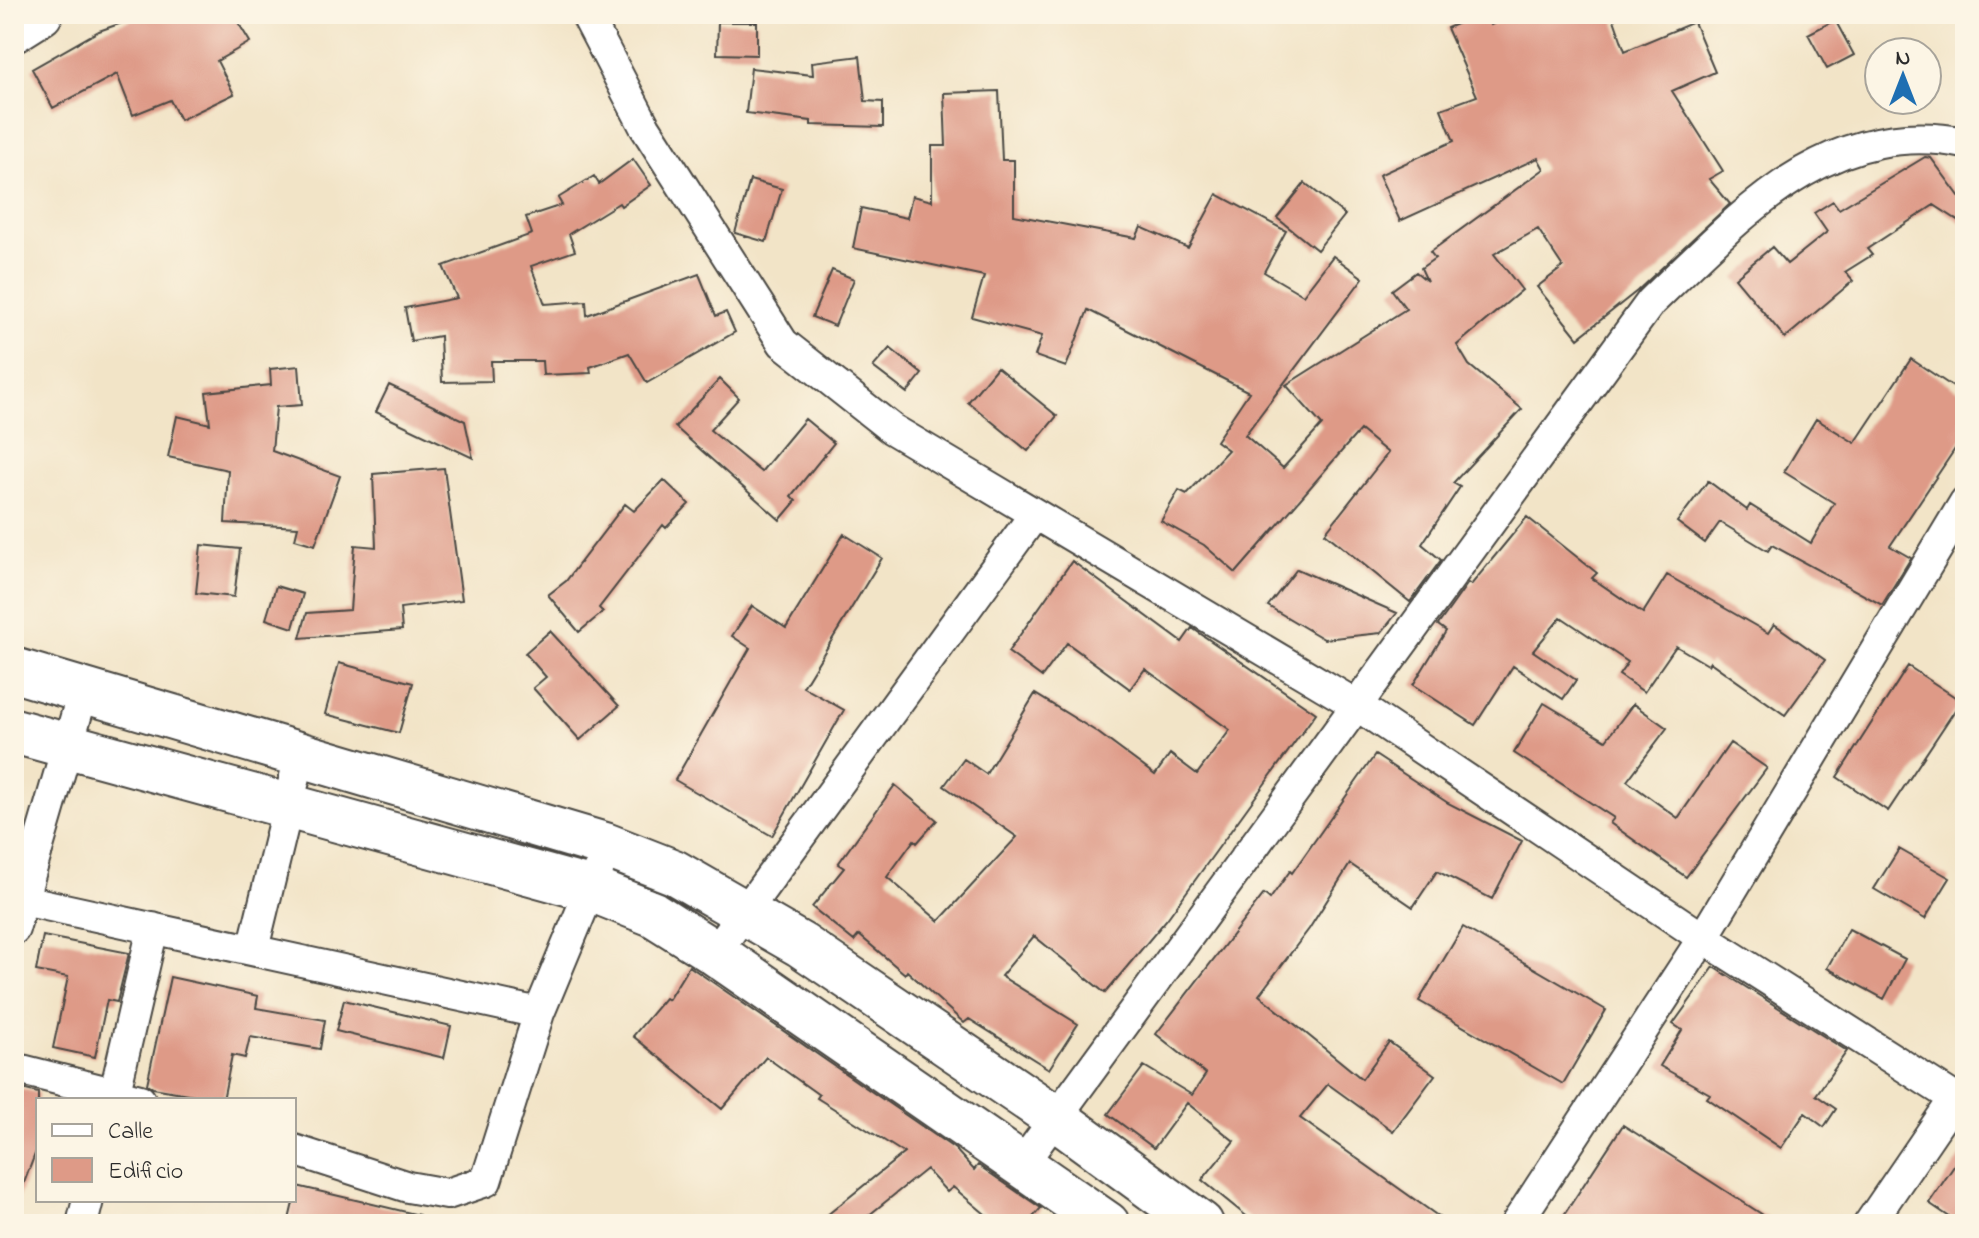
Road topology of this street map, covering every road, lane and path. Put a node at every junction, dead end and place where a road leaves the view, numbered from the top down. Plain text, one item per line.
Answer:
1 (41, 14) edge
2 (586, 14) edge
3 (14, 31) edge
4 (1965, 143) edge
5 (1965, 502) edge
6 (1035, 514) junction
7 (14, 670) edge
8 (84, 689) junction
9 (1358, 706) junction
10 (14, 731) edge
11 (65, 745) junction
12 (300, 756) junction
13 (289, 804) junction
14 (605, 845) junction
15 (593, 890) junction
16 (18, 899) edge
17 (747, 913) junction
18 (153, 928) junction
19 (14, 929) edge
20 (1703, 938) junction
21 (253, 949) junction
22 (715, 953) junction
23 (539, 1013) junction
24 (14, 1068) edge
25 (123, 1097) edge
26 (1960, 1102) edge
27 (1053, 1116) junction
28 (296, 1151) edge
29 (1022, 1164) junction
30 (88, 1202) edge
31 (1089, 1219) edge
32 (82, 1224) edge
33 (1201, 1224) edge
34 (1516, 1224) edge
35 (1869, 1224) edge

1 - 3 street
2 - 6 street
4 - 9 street
5 - 20 street
6 - 9 street
6 - 17 street
7 - 8 main road
8 - 11 street
8 - 12 main road
9 - 20 street
9 - 27 street
10 - 11 main road
11 - 13 main road
11 - 16 street
12 - 13 street
12 - 14 main road
13 - 15 main road
13 - 21 street
14 - 15 street
14 - 17 main road
15 - 22 main road
15 - 23 street
16 - 18 street
16 - 19 street
17 - 22 street
17 - 27 main road
18 - 21 street
18 - 25 street
20 - 26 street
20 - 34 street
21 - 23 street
22 - 29 main road
23 - 28 street
24 - 25 street
26 - 35 street
27 - 29 street
27 - 33 main road
29 - 31 main road
30 - 32 street

